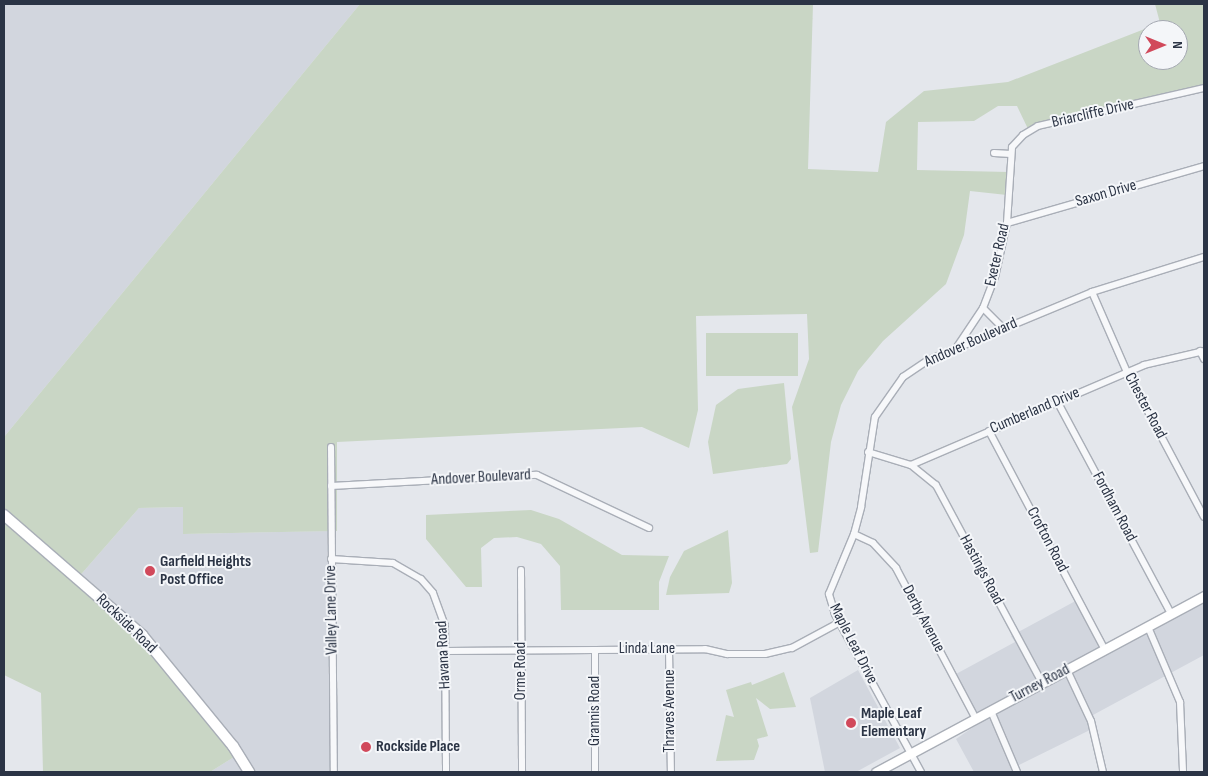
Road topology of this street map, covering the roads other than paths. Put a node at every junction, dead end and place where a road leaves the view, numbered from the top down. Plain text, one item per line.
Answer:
1 (1204, 88) edge
2 (994, 153) dead end
3 (1010, 154) junction
4 (1204, 166) edge
5 (1007, 223) junction
6 (1204, 257) edge
7 (1092, 292) junction
8 (983, 308) junction
9 (1002, 328) junction
10 (957, 347) junction
11 (1202, 351) edge
12 (1204, 359) edge
13 (1127, 372) junction
14 (1058, 401) junction
15 (989, 431) junction
16 (331, 448) dead end
17 (868, 452) junction
18 (912, 465) junction
19 (331, 486) junction
20 (4, 515) edge
21 (1204, 517) edge
22 (648, 528) dead end
23 (854, 534) junction
24 (331, 559) junction
25 (521, 570) dead end
26 (829, 594) joint
27 (1204, 596) edge
28 (1171, 614) junction
29 (840, 622) junction
30 (1148, 627) junction
31 (670, 649) junction
32 (595, 650) junction
33 (1105, 650) junction
34 (446, 651) junction
35 (521, 651) junction
36 (1067, 670) junction
37 (1042, 683) junction
38 (991, 711) junction
39 (976, 719) junction
40 (910, 754) junction
41 (249, 772) edge
42 (334, 772) edge
43 (446, 772) edge
44 (522, 772) edge
45 (595, 772) edge
46 (671, 772) edge
47 (876, 772) edge
48 (921, 772) edge
49 (1016, 772) edge
50 (1103, 772) edge
51 (1183, 772) edge

1 - 3 street, Briarcliffe Drive
2 - 3 street
3 - 5 street, Exeter Road
4 - 5 street, Saxon Drive
5 - 8 street, Exeter Road
6 - 7 street, Andover Boulevard
7 - 9 street, Andover Boulevard
7 - 13 street, Chester Road
8 - 9 street
8 - 10 street, Exeter Road
9 - 10 street, Andover Boulevard
10 - 17 street, Andover Boulevard
11 - 12 street
11 - 13 street, Cumberland Drive
13 - 14 street, Cumberland Drive
13 - 21 street, Chester Road
14 - 15 street, Cumberland Drive
14 - 28 street, Fordham Road
15 - 18 street, Cumberland Drive
15 - 33 street, Crofton Road
16 - 19 street, Valley Lane Drive
17 - 18 street
17 - 23 street, Andover Boulevard
18 - 37 street, Hastings Road
19 - 22 street, Andover Boulevard
19 - 24 street, Valley Lane Drive
20 - 41 main road, Rockside Road
23 - 26 street, Andover Boulevard
23 - 39 street, Derby Avenue
24 - 34 street, Havana Road
24 - 42 street, Valley Lane Drive
25 - 35 street, Orme Road
26 - 29 street, Maple Leaf Drive
27 - 28 main road, Turney Road
28 - 30 main road, Turney Road
29 - 31 street, Linda Lane
29 - 40 street, Maple Leaf Drive
30 - 33 main road, Turney Road
30 - 51 street
31 - 32 street, Linda Lane
31 - 46 street, Thraves Avenue
32 - 35 street, Linda Lane
32 - 45 street, Grannis Road
33 - 36 main road, Turney Road
34 - 35 street, Linda Lane
34 - 43 street, Havana Road
35 - 44 street, Orme Road
36 - 37 main road, Turney Road
36 - 50 street
37 - 38 main road, Turney Road
38 - 39 main road, Turney Road
38 - 49 street
39 - 40 main road, Turney Road
40 - 47 main road, Turney Road
40 - 48 street, Maple Leaf Drive

